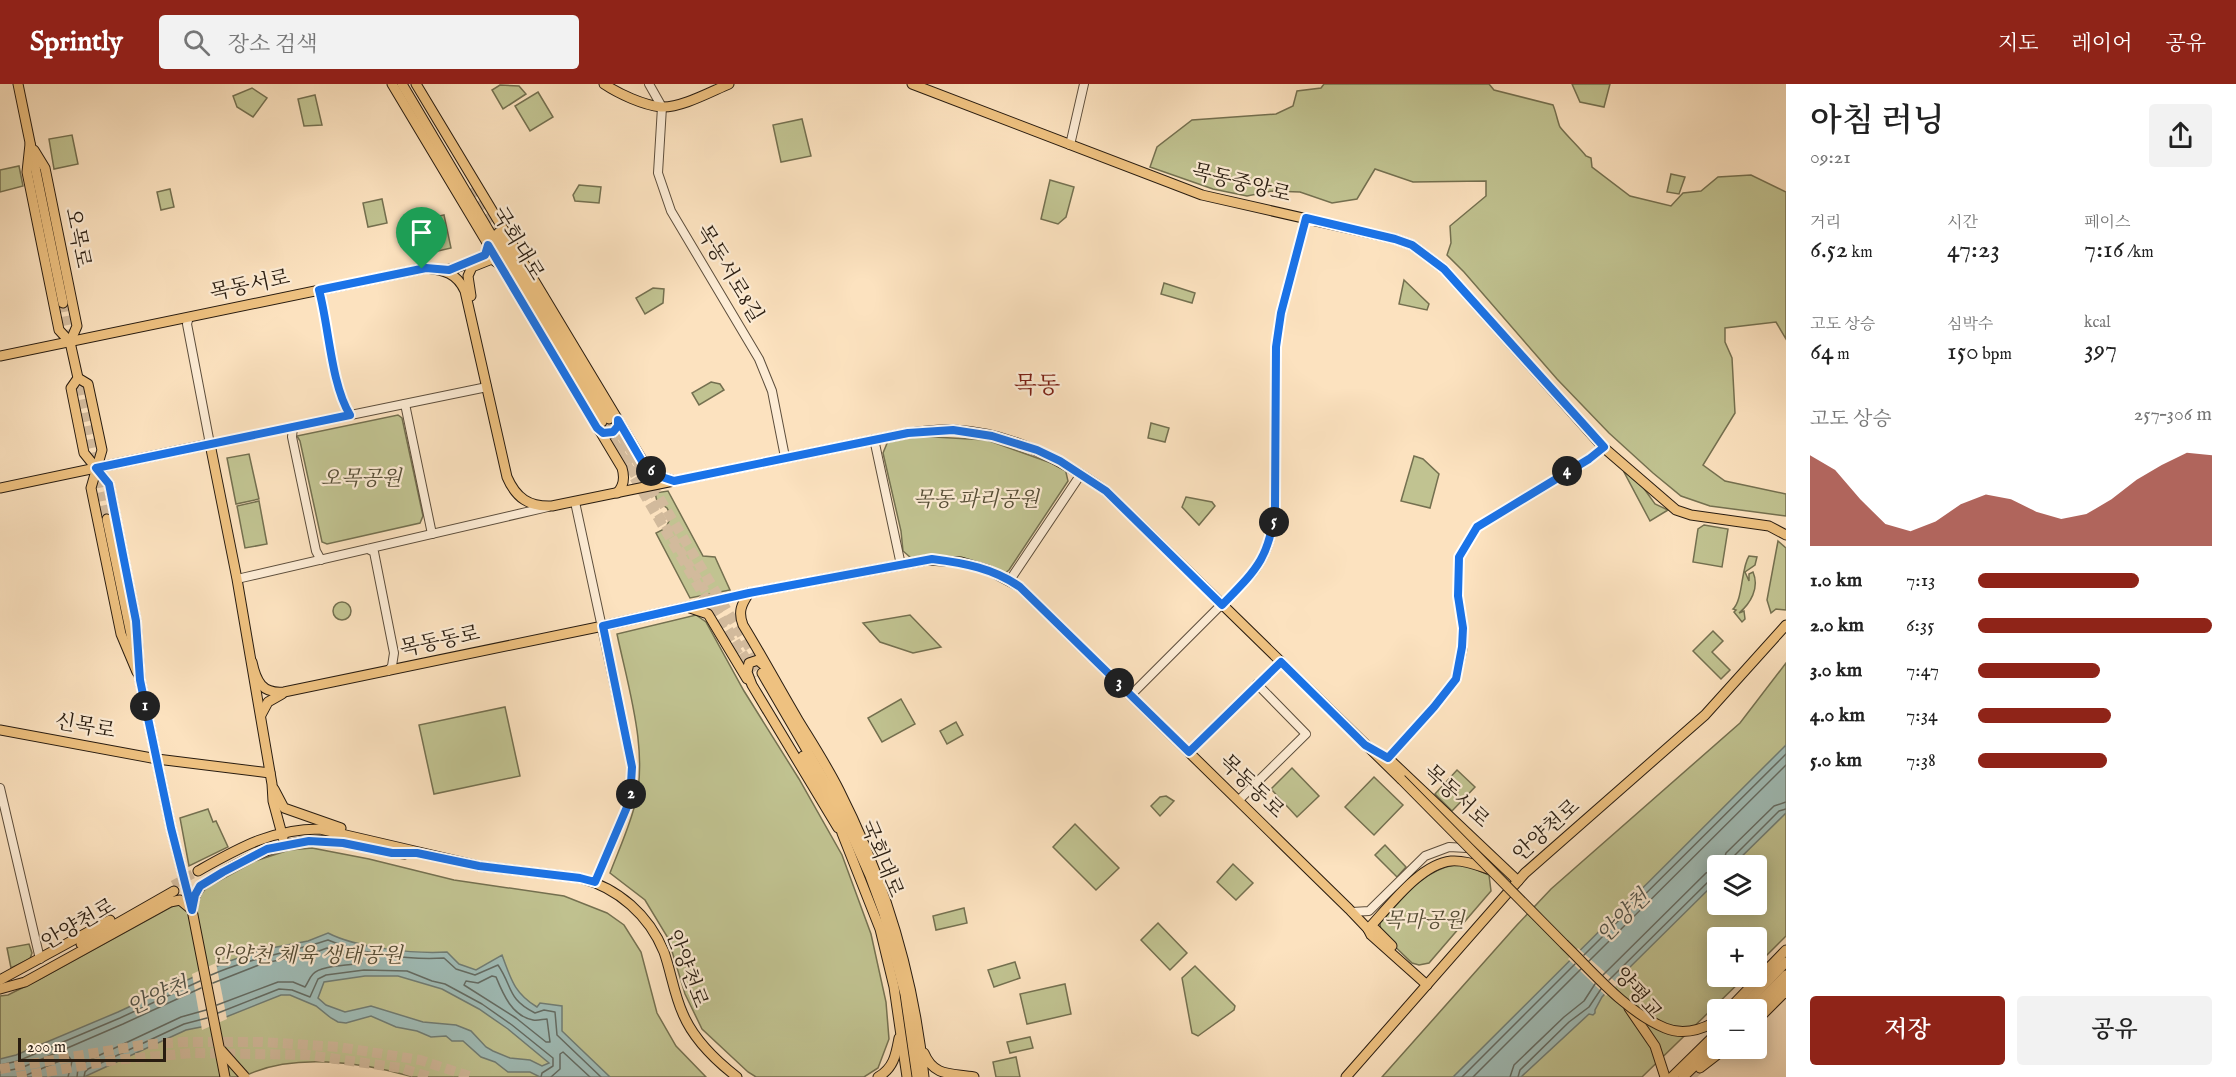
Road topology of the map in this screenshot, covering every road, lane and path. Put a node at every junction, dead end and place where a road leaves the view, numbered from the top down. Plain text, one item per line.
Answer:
1 (18, 84) edge
2 (392, 84) edge
3 (402, 84) edge
4 (409, 84) edge
5 (416, 84) edge
6 (604, 84) edge
7 (649, 84) edge
8 (729, 84) edge
9 (912, 84) edge
10 (1084, 84) edge
11 (662, 107) junction
12 (30, 144) junction
13 (1070, 145) junction
14 (1306, 218) junction
15 (488, 245) junction
16 (500, 265) junction
17 (443, 270) junction
18 (319, 290) junction
19 (63, 303) tunnel mouth
20 (469, 307) junction
21 (74, 311) junction
22 (56, 312) junction
23 (189, 317) junction
24 (70, 342) junction
25 (0, 356) edge
26 (78, 378) junction
27 (487, 387) junction
28 (405, 404) junction
29 (350, 415) junction
30 (606, 422) junction
31 (293, 427) junction
32 (874, 439) junction
33 (210, 444) junction
34 (1604, 447) junction
35 (785, 457) junction
36 (96, 468) junction
37 (1081, 474) junction
38 (674, 481) junction
39 (0, 488) edge
40 (617, 493) junction
41 (575, 502) junction
42 (552, 507) junction
43 (107, 518) junction
44 (1769, 526) junction
45 (1786, 527) edge
46 (432, 534) junction
47 (1786, 535) edge
48 (366, 549) junction
49 (321, 560) junction
50 (901, 565) junction
51 (237, 579) junction
52 (1010, 580) junction
53 (749, 593) junction
54 (1222, 605) junction
55 (686, 607) junction
56 (1786, 625) edge
57 (603, 626) junction
58 (252, 662) junction
59 (1281, 662) junction
60 (388, 671) junction
61 (763, 673) junction
62 (1257, 684) junction
63 (752, 685) junction
64 (284, 692) junction
65 (1131, 695) junction
66 (261, 718) junction
67 (0, 730) edge
68 (1365, 745) junction
69 (1189, 752) junction
70 (1388, 758) junction
71 (157, 759) junction
72 (270, 773) junction
73 (272, 784) junction
74 (0, 788) edge
75 (1239, 801) junction
76 (842, 833) junction
77 (282, 835) junction
78 (1470, 835) junction
79 (369, 841) junction
80 (417, 853) junction
81 (1488, 869) junction
82 (199, 874) tunnel mouth
83 (1518, 881) junction
84 (595, 882) junction
85 (191, 906) junction
86 (1352, 912) junction
87 (1368, 928) junction
88 (1786, 950) edge
89 (40, 959) junction
90 (1786, 963) edge
91 (1786, 975) edge
92 (0, 980) edge
93 (1786, 984) edge
94 (1427, 985) junction
95 (0, 989) edge
96 (1786, 991) edge
97 (1739, 999) edge
98 (1751, 999) edge
99 (1762, 999) edge
100 (1623, 1002) junction
101 (1767, 1003) edge
102 (1767, 1010) edge
103 (1707, 1027) edge
104 (901, 1030) junction
105 (1707, 1036) edge
106 (921, 1042) junction
107 (219, 1048) junction
108 (1707, 1054) edge
109 (1712, 1059) edge
110 (225, 1077) edge
111 (245, 1077) edge
112 (737, 1077) edge
113 (878, 1077) edge
114 (907, 1077) edge
115 (917, 1077) edge
116 (924, 1077) edge
117 (975, 1077) edge
118 (1346, 1077) edge
119 (1665, 1077) edge
120 (1672, 1077) edge
121 (1683, 1077) edge
122 (1689, 1077) edge

1 - 12 main road, 오목로
2 - 15 main road
3 - 30 main road, 국회대로
4 - 30 main road, 국회대로
5 - 30 main road
6 - 11 main road
7 - 11 street
8 - 11 main road
9 - 13 main road, 목동중앙로
10 - 13 street
11 - 35 street, 목동서로8길
12 - 19 main road, 오목로
12 - 21 main road, 오목로
12 - 22 main road, 오목로
13 - 14 main road, 목동중앙로
14 - 34 main road, 목동중앙로
14 - 54 street
15 - 16 main road
15 - 17 main road
16 - 20 main road
16 - 30 main road
17 - 18 main road, 목동서로
17 - 20 main road, 목동서로
18 - 23 main road, 목동서로
18 - 29 street
20 - 27 main road, 목동서로
21 - 22 main road
21 - 24 main road, 오목로
22 - 24 main road, 오목로
23 - 24 main road, 목동서로
23 - 33 street
24 - 25 main road, 목동서로
24 - 26 main road, 오목로
26 - 36 main road, 오목로
26 - 36 main road, 오목로
27 - 28 street
27 - 42 main road, 목동서로
28 - 29 street
28 - 46 street
29 - 31 street
30 - 38 main road
30 - 40 main road
31 - 33 street
31 - 49 street
32 - 35 main road, 목동서로
32 - 37 main road, 목동서로
32 - 50 street
33 - 36 main road
33 - 51 main road
34 - 44 main road, 목동중앙로
34 - 70 street
35 - 38 main road, 목동서로
36 - 39 main road
36 - 43 main road, 오목로
36 - 43 main road, 오목로
37 - 52 street
37 - 54 main road, 목동서로
38 - 40 main road, 목동서로
40 - 41 main road, 목동서로
41 - 42 main road, 목동서로
41 - 57 street
42 - 46 street, 목동서로
43 - 71 main road, 오목로
44 - 45 main road
44 - 47 main road, 목동중앙로
46 - 48 street, 목동서로
48 - 49 street, 목동서로
48 - 60 street
49 - 51 street, 목동서로
50 - 52 main road, 목동동로
50 - 53 main road, 목동동로
51 - 58 main road
52 - 65 main road, 목동동로
53 - 55 main road, 목동동로
53 - 61 main road
54 - 59 main road, 목동서로
54 - 65 street
55 - 57 main road, 목동동로
55 - 63 main road
56 - 83 main road, 안양천로
57 - 60 main road, 목동동로
57 - 84 street
58 - 64 main road
58 - 66 main road
59 - 62 street
59 - 68 main road, 목동서로
60 - 64 main road, 목동동로
61 - 63 main road
61 - 76 main road, 국회대로
61 - 106 main road
61 - 115 main road, 국회대로
62 - 69 street
62 - 75 street
63 - 76 main road
64 - 66 main road
65 - 69 main road, 목동동로
66 - 72 main road
67 - 71 main road, 신목로
68 - 70 main road, 목동서로
68 - 81 main road, 목동서로, bridge
69 - 75 main road, 목동동로
70 - 78 main road, 목동서로
71 - 72 main road, 신목로
71 - 85 main road, 오목로
72 - 73 main road
73 - 77 main road
73 - 79 main road
74 - 89 street
75 - 86 main road, 목동동로
76 - 104 main road, 국회대로
77 - 79 main road, 안양천로
77 - 82 main road, 안양천로
78 - 83 main road, 목동서로
78 - 86 street
79 - 80 main road, 안양천로
80 - 84 main road, 안양천로
80 - 85 main road, bridge
81 - 87 main road
81 - 100 main road, 양평교, bridge
83 - 94 main road, 안양천로
84 - 112 main road, 안양천로
85 - 95 main road
85 - 107 main road, 오목로, bridge
86 - 87 main road, 목동동로
87 - 94 main road, 목동동로
88 - 97 main road
89 - 92 main road, 안양천로
89 - 95 main road, 안양천로
90 - 98 main road
91 - 99 main road
93 - 101 highway
94 - 118 main road, 안양천로
96 - 102 main road
100 - 103 main road, bridge
100 - 119 main road, 양평교
104 - 113 main road
104 - 114 main road, 국회대로
105 - 120 main road
106 - 116 main road
106 - 117 main road
107 - 110 main road, 오목로, bridge
107 - 111 main road, bridge
108 - 121 main road
109 - 122 main road

